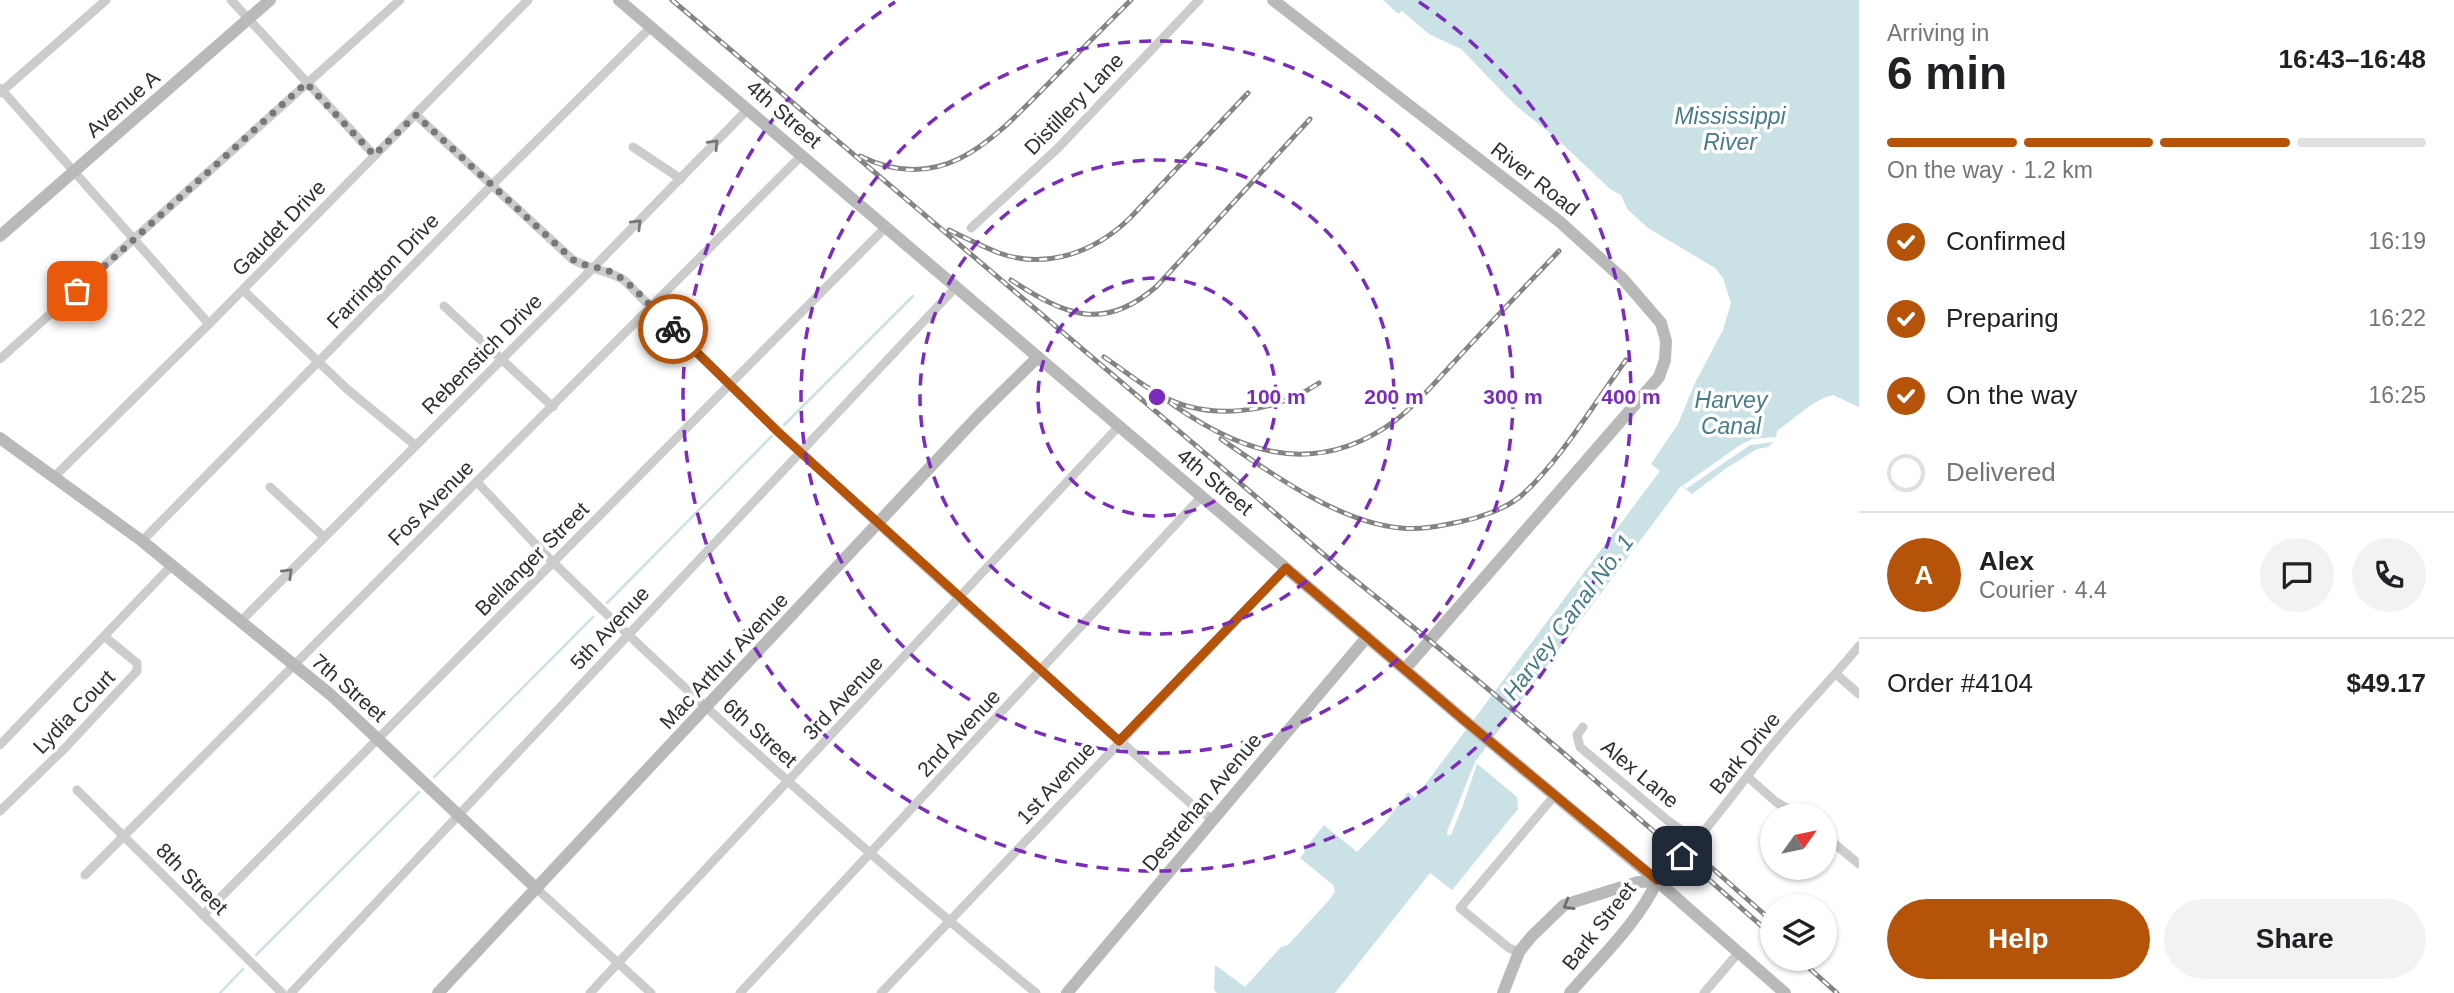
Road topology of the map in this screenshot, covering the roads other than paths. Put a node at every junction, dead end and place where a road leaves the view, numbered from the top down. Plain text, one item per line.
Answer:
1 (106, 0) edge
2 (231, 0) edge
3 (270, 0) edge
4 (400, 0) edge
5 (528, 0) edge
6 (620, 0) edge
7 (1199, 0) edge
8 (1273, 0) edge
9 (248, 19) junction
10 (651, 27) junction
11 (306, 83) junction
12 (1, 91) edge
13 (748, 108) junction
14 (416, 115) junction
15 (633, 147) dead end
16 (374, 155) junction
17 (802, 155) junction
18 (75, 172) junction
19 (681, 179) junction
20 (493, 184) junction
21 (886, 227) junction
22 (971, 228) dead end
23 (0, 236) edge
24 (135, 240) junction
25 (593, 268) junction
26 (956, 287) junction
27 (243, 290) junction
28 (444, 306) dead end
29 (651, 308) junction
30 (209, 324) junction
31 (1038, 357) junction
32 (0, 359) edge
33 (502, 360) junction
34 (319, 362) junction
35 (729, 384) junction
36 (553, 407) junction
37 (1119, 426) junction
38 (0, 438) edge
39 (415, 445) junction
40 (799, 451) junction
41 (52, 478) junction
42 (477, 482) junction
43 (270, 487) dead end
44 (1202, 496) junction
45 (879, 524) junction
46 (324, 537) junction
47 (142, 541) junction
48 (554, 563) junction
49 (172, 565) junction
50 (1286, 568) junction
51 (961, 598) junction
52 (240, 622) junction
53 (628, 635) junction
54 (105, 637) junction
55 (1367, 637) junction
56 (1859, 646) edge
57 (295, 666) junction
58 (1405, 669) junction
59 (1041, 671) junction
60 (1836, 674) junction
61 (1859, 694) edge
62 (706, 708) junction
63 (1583, 727) dead end
64 (378, 739) junction
65 (1119, 741) junction
66 (0, 745) edge
67 (1748, 777) junction
68 (788, 782) junction
69 (77, 789) dead end
70 (1555, 795) junction
71 (1778, 803) edge
72 (0, 811) edge
73 (458, 815) junction
74 (1212, 819) junction
75 (123, 835) junction
76 (1696, 841) junction
77 (1838, 847) edge
78 (869, 854) junction
79 (1859, 864) edge
80 (85, 875) dead end
81 (1657, 880) junction
82 (537, 888) junction
83 (203, 915) junction
84 (949, 921) junction
85 (1519, 952) junction
86 (1739, 952) junction
87 (618, 964) junction
88 (282, 993) edge
89 (291, 993) edge
90 (438, 993) edge
91 (590, 993) edge
92 (651, 993) edge
93 (740, 993) edge
94 (881, 993) edge
95 (1036, 993) edge
96 (1067, 993) edge
97 (1503, 993) edge
98 (1570, 993) edge
99 (1704, 993) edge
100 (1785, 993) edge

1 - 12 street
2 - 9 street
3 - 9 main road, Avenue A
4 - 11 street
5 - 14 street, Gaudet Drive
6 - 10 main road, 4th Street
7 - 22 street, Distillery Lane
8 - 58 main road, River Road
9 - 11 street
9 - 18 main road, Avenue A
10 - 13 main road, 4th Street
10 - 20 street, Farrington Drive
11 - 16 street
11 - 24 street
12 - 18 street
13 - 17 main road, 4th Street
19 -> 13 street, Rebenstich Drive
14 - 16 street, Gaudet Drive
14 - 20 street
15 - 19 street
16 - 27 street, Gaudet Drive
17 - 21 main road, 4th Street
17 - 29 street, Fos Avenue
18 - 23 main road, Avenue A
18 - 24 street
25 -> 19 street, Rebenstich Drive
20 - 25 street
20 - 34 street, Farrington Drive
21 - 26 main road, 4th Street
21 - 35 street, Bellanger Street
24 - 30 street
24 - 32 street
25 - 29 street
25 - 33 street, Rebenstich Drive
26 - 31 main road, 4th Street
26 - 40 street, 5th Avenue
27 - 30 street, Gaudet Drive
27 - 34 street
28 - 33 street
29 - 35 street
29 - 36 street, Fos Avenue
30 - 41 street, Gaudet Drive
31 - 37 main road, 4th Street
31 - 45 main road, Mac Arthur Avenue
33 - 36 street
33 - 39 street, Rebenstich Drive
34 - 39 street
34 - 47 street, Farrington Drive
35 - 40 street
35 - 48 street, Bellanger Street
36 - 42 street, Fos Avenue
37 - 44 main road, 4th Street
37 - 51 street, 3rd Avenue
38 - 41 main road, 7th Street
39 - 46 street, Rebenstich Drive
40 - 45 street
40 - 53 street, 5th Avenue
41 - 47 main road, 7th Street
42 - 48 street, 6th Street
42 - 57 street, Fos Avenue
43 - 46 street
44 - 50 main road, 4th Street
44 - 59 street, 2nd Avenue
45 - 51 street
45 - 62 main road, Mac Arthur Avenue
52 -> 46 street, Rebenstich Drive
47 - 49 main road, 7th Street
48 - 53 street, 6th Street
48 - 64 street, Bellanger Street
49 - 52 main road, 7th Street
49 - 54 street
50 - 55 main road, 4th Street
50 - 65 street, 1st Avenue
51 - 59 street
51 - 68 street, 3rd Avenue
52 - 57 main road, 7th Street
53 - 62 street, 6th Street
53 - 73 street, 5th Avenue
54 - 66 street
54 - 72 street, Lydia Court
55 - 58 main road, 4th Street
55 - 74 main road, Destrehan Avenue
56 - 60 street, Bark Drive
57 - 64 main road, 7th Street
57 - 75 street, Fos Avenue
58 - 70 main road, 4th Street
59 - 65 street
59 - 78 street, 2nd Avenue
60 - 61 street
60 - 67 street, Bark Drive
62 - 68 street, 6th Street
62 - 82 main road, Mac Arthur Avenue
63 - 76 street, Alex Lane
64 - 73 main road, 7th Street
64 - 83 street, Bellanger Street
65 - 74 street
65 - 84 street, 1st Avenue
67 - 71 street
67 - 76 street, Bark Drive
68 - 78 street, 6th Street
68 - 87 street, 3rd Avenue
69 - 75 street, 8th Street
70 - 81 main road, 4th Street
70 - 85 street
73 - 82 main road, 7th Street
73 - 89 street, 5th Avenue
74 - 96 main road, Destrehan Avenue
75 - 80 street, Fos Avenue
75 - 83 street, 8th Street
76 - 81 street, Bark Drive
77 - 79 street
78 - 84 street, 6th Street
78 - 93 street, 2nd Avenue
81 -> 85 main road
81 - 86 main road, 4th Street
81 - 98 main road, Bark Street
82 - 87 street, 7th Street
82 - 90 main road, Mac Arthur Avenue
83 - 88 street, 8th Street
84 - 94 street, 1st Avenue
84 - 95 street, 6th Street
85 - 97 main road
86 - 99 street
86 - 100 main road, 4th Street
87 - 91 street, 3rd Avenue
87 - 92 street, 7th Street

